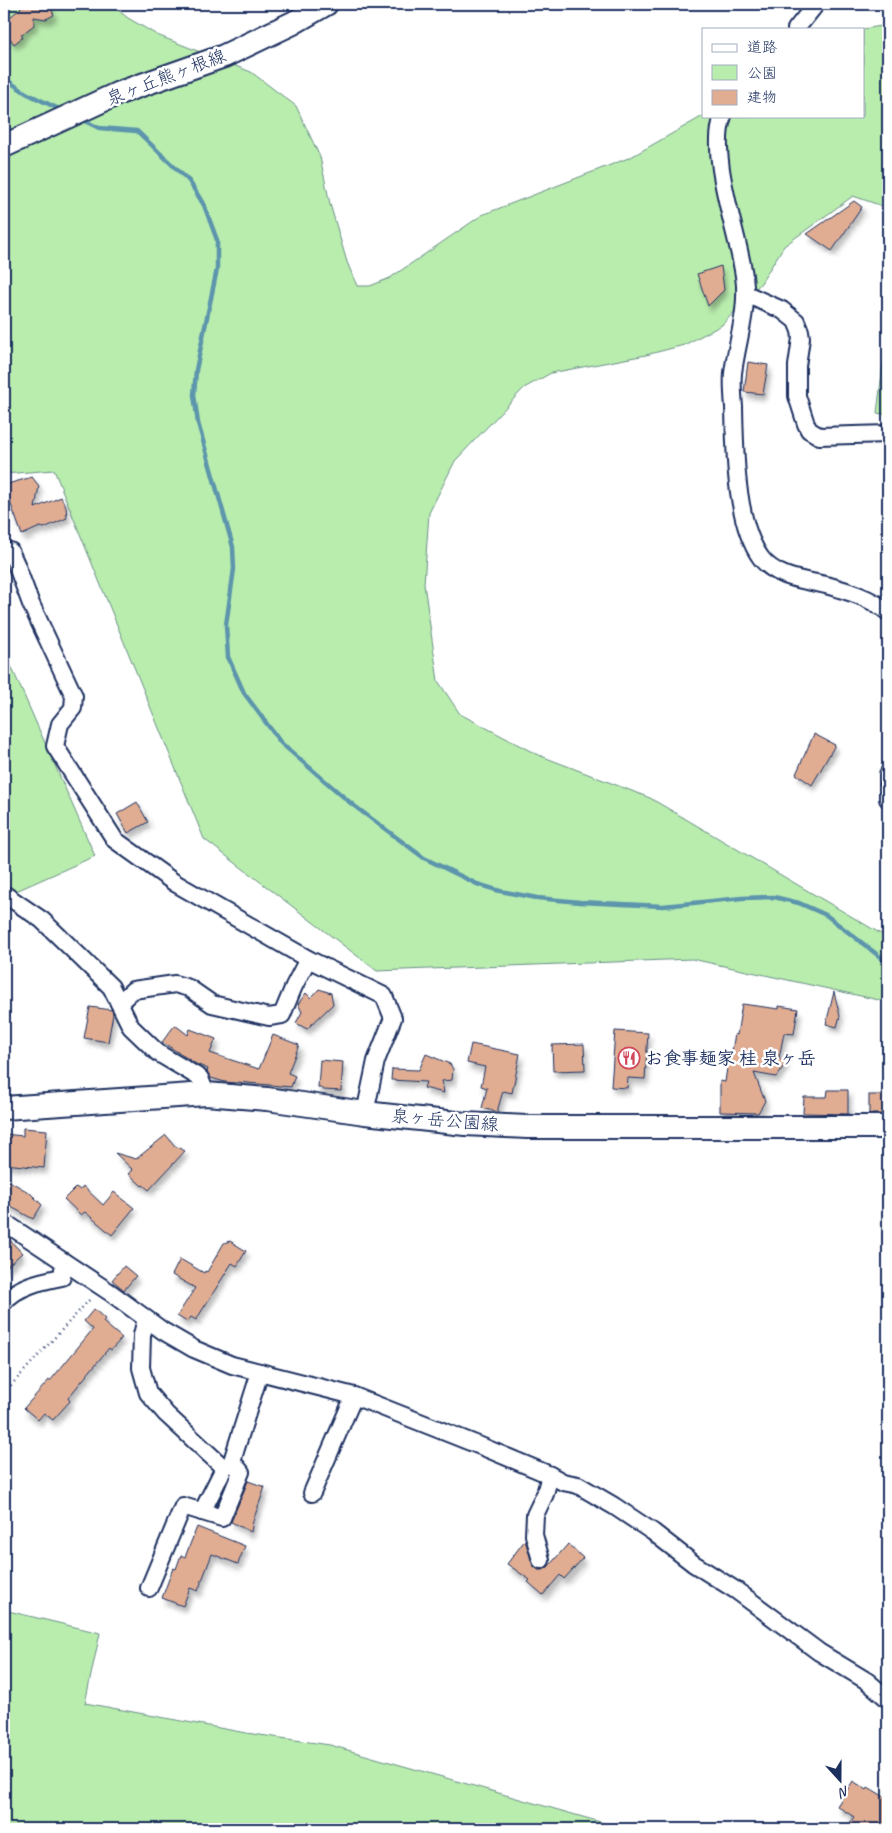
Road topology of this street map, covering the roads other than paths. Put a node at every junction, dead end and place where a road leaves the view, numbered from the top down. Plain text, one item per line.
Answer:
1 (326, 4) edge
2 (816, 4) edge
3 (797, 28) edge
4 (722, 118) edge
5 (4, 146) edge
6 (746, 294) junction
7 (888, 434) edge
8 (10, 551) dead end
9 (888, 612) edge
10 (888, 774) edge
11 (888, 799) edge
12 (4, 894) edge
13 (308, 959) junction
14 (119, 1003) junction
15 (206, 1094) junction
16 (4, 1108) edge
17 (365, 1113) junction
18 (888, 1127) edge
19 (4, 1222) edge
20 (64, 1262) junction
21 (4, 1302) edge
22 (146, 1320) junction
23 (260, 1372) junction
24 (354, 1396) junction
25 (550, 1475) junction
26 (312, 1493) dead end
27 (202, 1512) junction
28 (541, 1560) dead end
29 (149, 1588) dead end
30 (888, 1699) edge

1 - 5 main road, 泉ヶ丘熊ヶ根線
2 - 3 street
4 - 6 street
6 - 7 street
6 - 9 street
8 - 13 street
10 - 11 street
12 - 14 street
13 - 14 street
13 - 17 street
14 - 15 street
15 - 16 main road, 泉ヶ岳公園線
15 - 17 main road, 泉ヶ岳公園線
17 - 18 main road, 泉ヶ岳公園線
19 - 20 street
20 - 21 street
20 - 22 street
22 - 23 street
22 - 27 street
23 - 24 street
23 - 27 street
24 - 25 street
24 - 26 street
25 - 28 street
25 - 30 street
27 - 29 street

